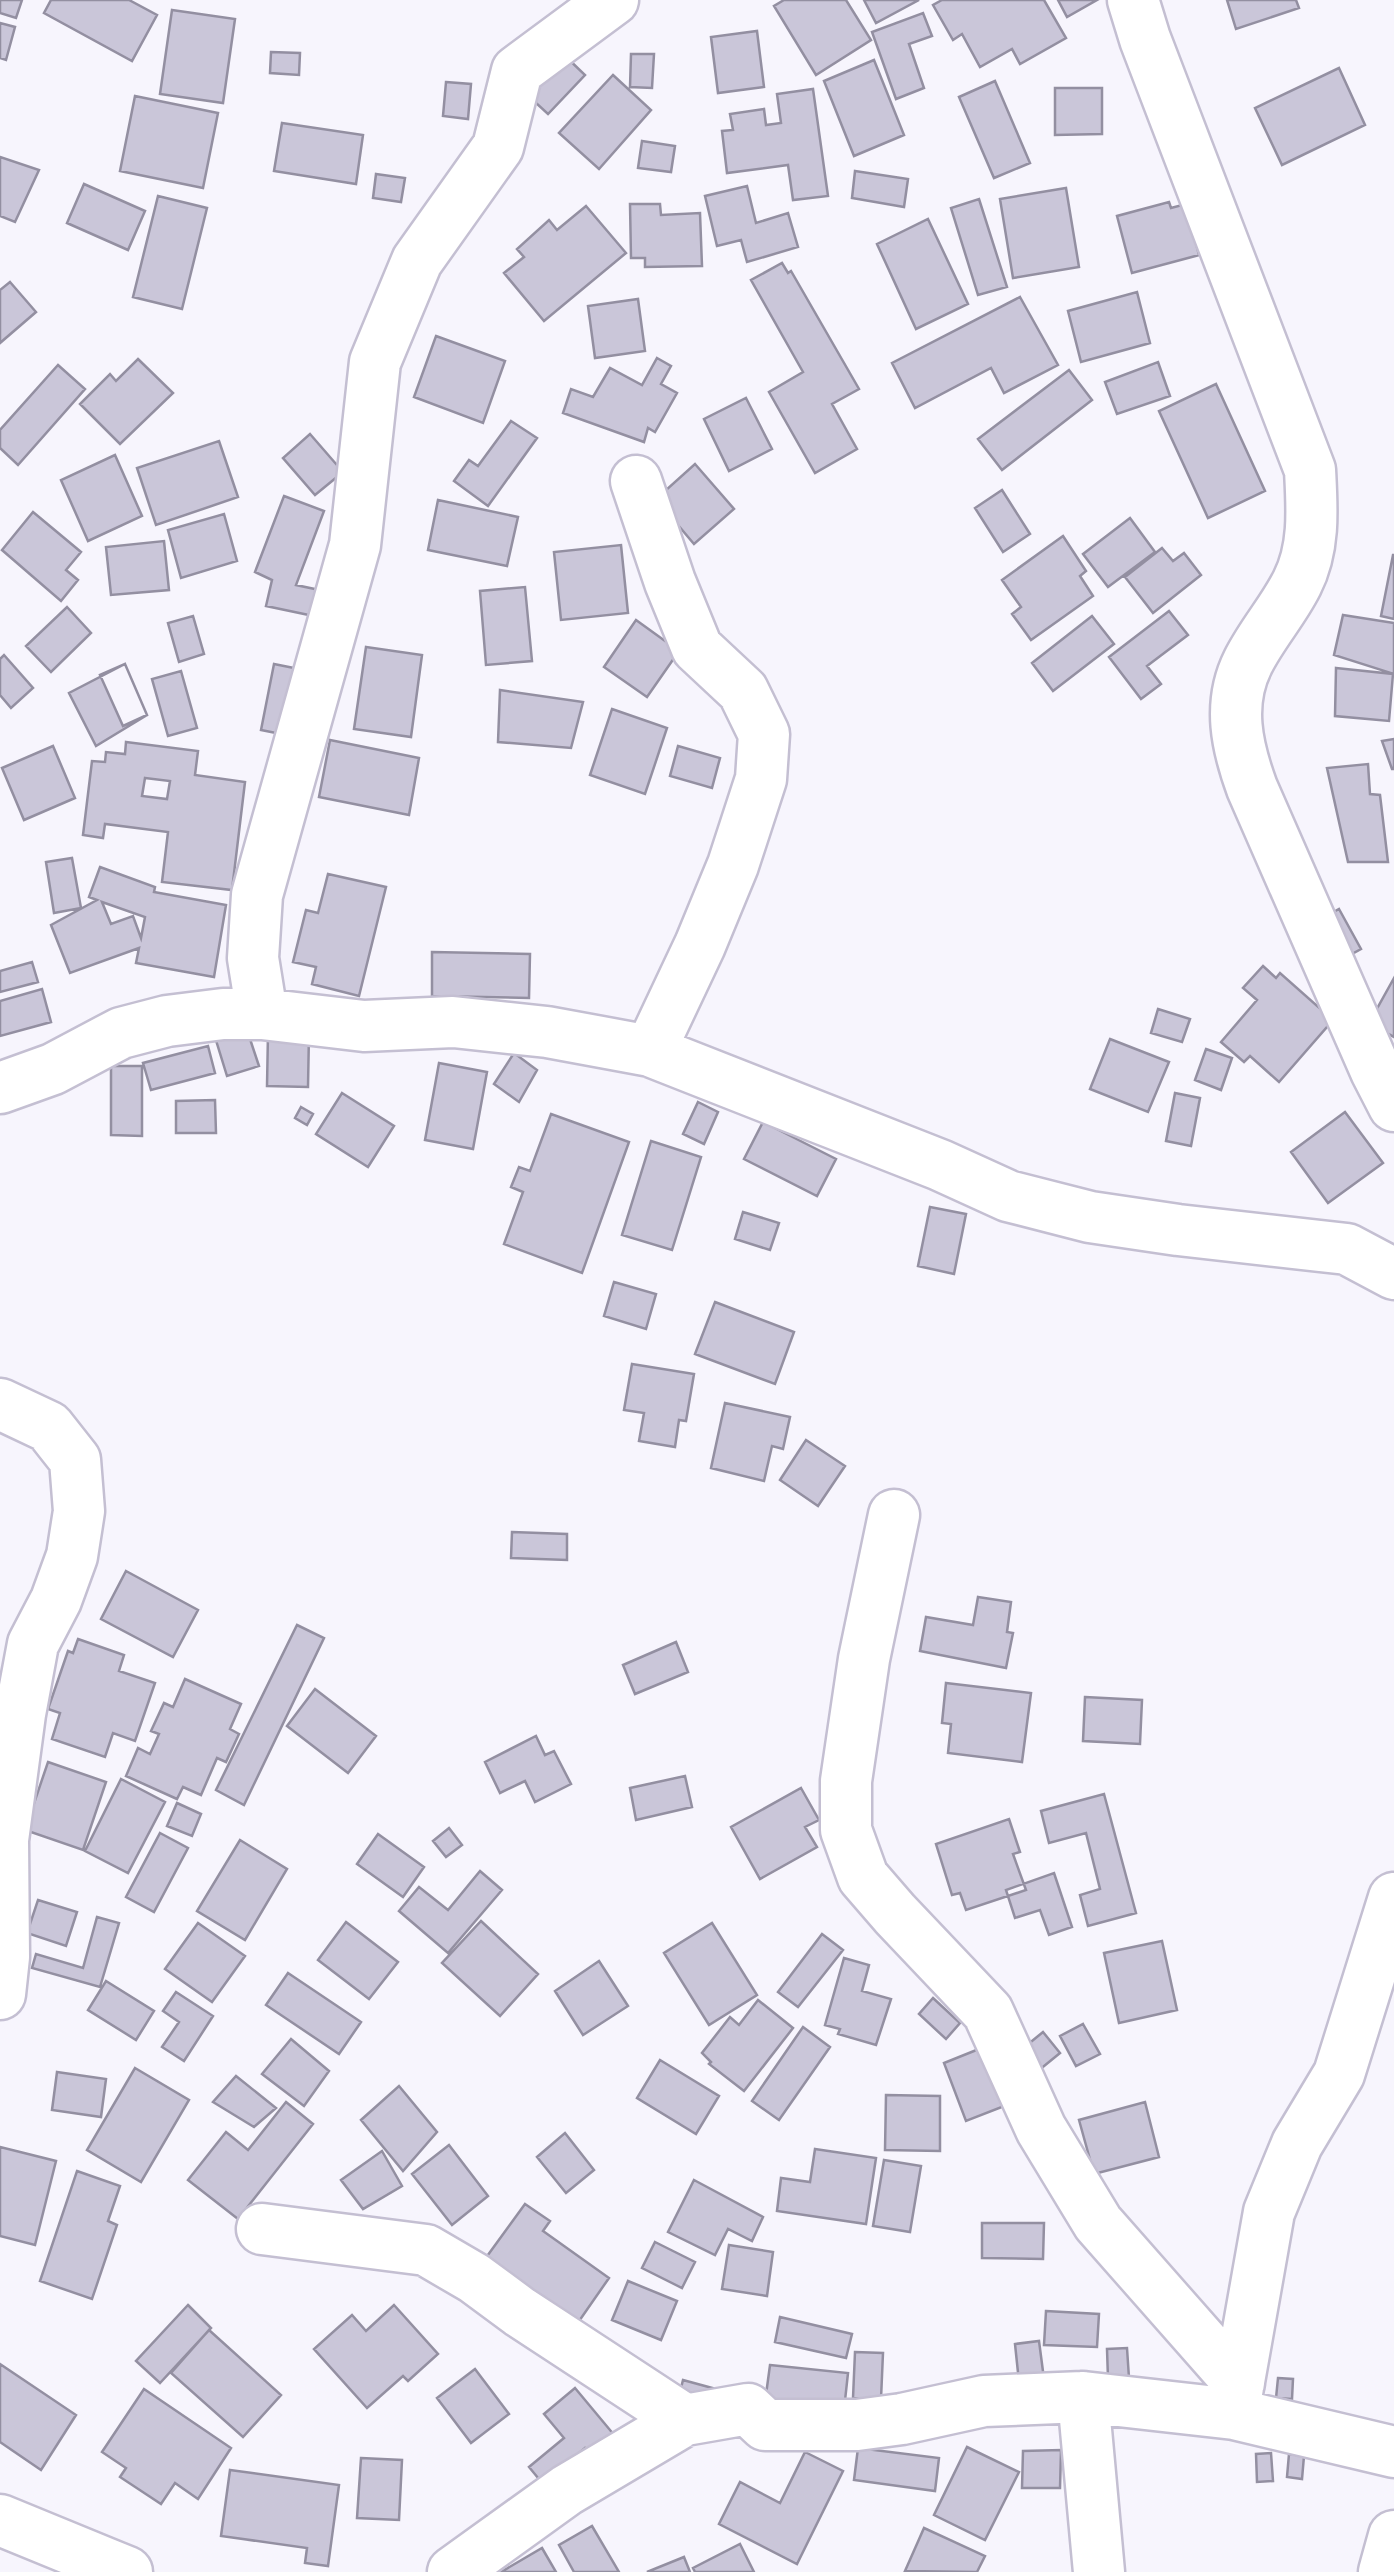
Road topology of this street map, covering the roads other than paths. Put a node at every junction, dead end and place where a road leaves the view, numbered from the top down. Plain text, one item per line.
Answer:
1 (613, 0) edge
2 (1132, 0) edge
3 (636, 481) dead end
4 (262, 1014) junction
5 (650, 1051) junction
6 (53, 1069) junction
7 (0, 1088) edge
8 (1394, 1106) edge
9 (0, 1118) edge
10 (1394, 1274) edge
11 (0, 1404) edge
12 (894, 1515) dead end
13 (1394, 1898) edge
14 (0, 1994) edge
15 (262, 2230) dead end
16 (1083, 2397) junction
17 (1236, 2398) junction
18 (685, 2420) junction
19 (1394, 2452) edge
20 (5, 2535) edge
21 (1394, 2536) edge
22 (127, 2572) edge
23 (453, 2572) edge
24 (1099, 2572) edge
25 (1384, 2572) edge

1 - 4 street
2 - 8 street
3 - 5 street
4 - 5 street
4 - 6 street
5 - 10 street
6 - 7 street
6 - 9 street
11 - 14 street
12 - 17 street
13 - 17 street
15 - 18 street
16 - 17 street
16 - 18 street
16 - 24 street
17 - 19 street
18 - 23 street
20 - 22 street
21 - 25 street

